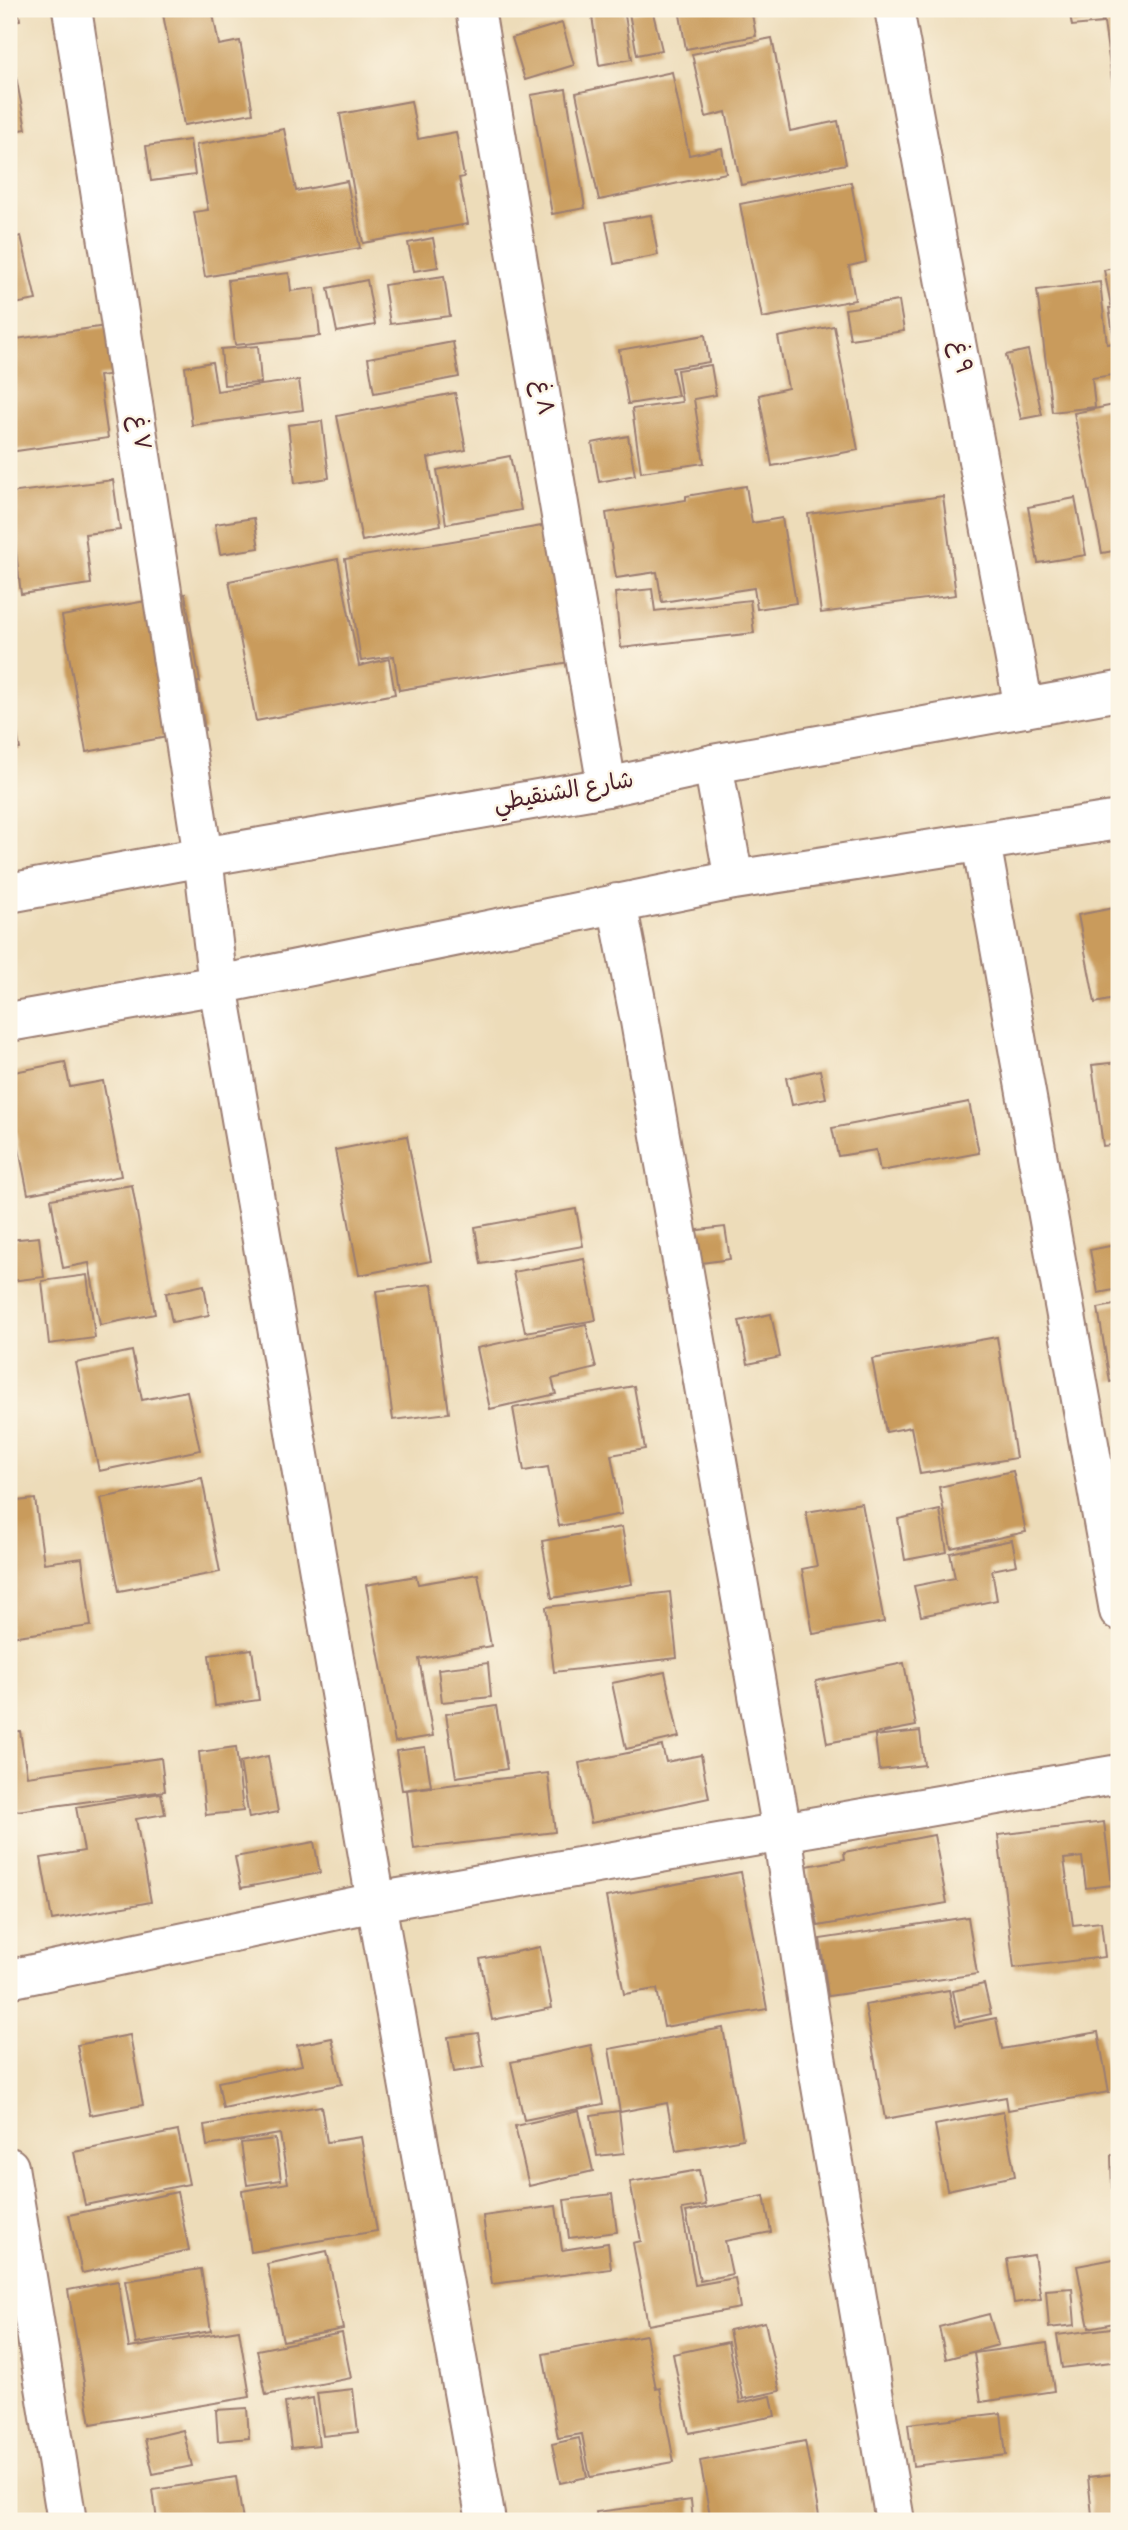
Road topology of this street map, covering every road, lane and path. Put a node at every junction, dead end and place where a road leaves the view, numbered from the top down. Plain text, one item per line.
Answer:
1 (72, 9) edge
2 (475, 9) edge
3 (894, 9) edge
4 (1119, 691) edge
5 (1024, 708) junction
6 (713, 764) junction
7 (607, 787) junction
8 (1119, 820) edge
9 (981, 842) junction
10 (203, 857) junction
11 (734, 880) junction
12 (9, 894) edge
13 (617, 903) junction
14 (218, 985) junction
15 (9, 1022) edge
16 (1119, 1611) edge
17 (1119, 1774) edge
18 (782, 1832) junction
19 (376, 1902) junction
20 (9, 1979) edge
21 (9, 2167) edge
22 (67, 2521) edge
23 (486, 2521) edge
24 (895, 2521) edge

1 - 10 street, ٧ غ
2 - 7 street, ٨ غ
3 - 5 street, ٩ غ
4 - 5 street, شارع الشنقيطي
5 - 6 street, شارع الشنقيطي
6 - 7 street, شارع الشنقيطي
6 - 11 street
7 - 10 street, شارع الشنقيطي
8 - 9 street
9 - 11 street
9 - 16 street
10 - 12 street, شارع الشنقيطي
10 - 14 street, ٧ غ
11 - 13 street
13 - 14 street
13 - 18 street
14 - 15 street
14 - 19 street, ٧ غ
17 - 18 street
18 - 19 street
18 - 24 street
19 - 20 street
19 - 23 street, ٧ غ
21 - 22 street

